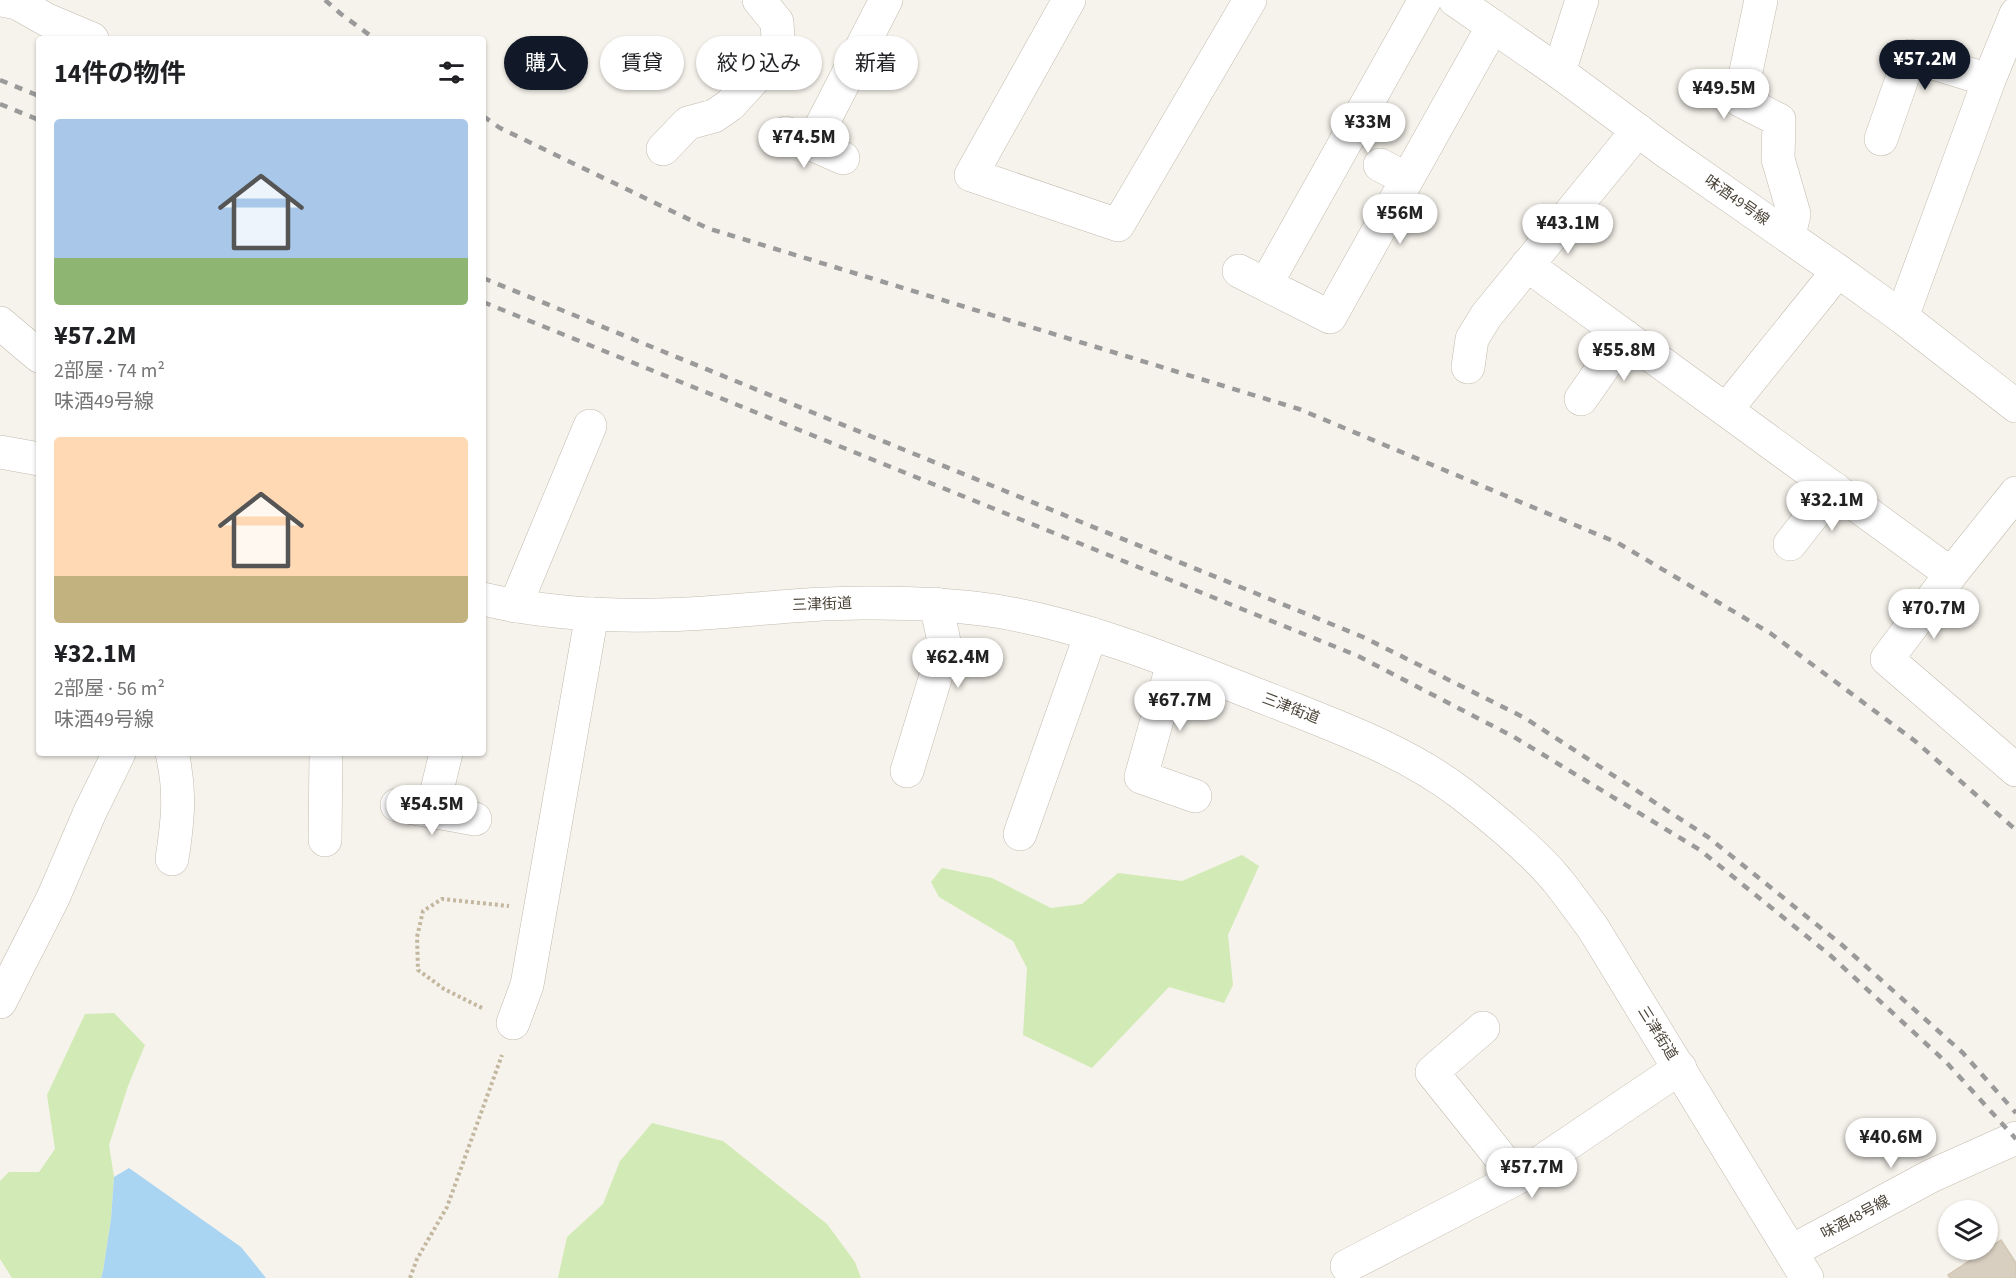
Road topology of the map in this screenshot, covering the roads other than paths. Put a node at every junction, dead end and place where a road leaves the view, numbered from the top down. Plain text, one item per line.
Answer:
1 (2, 0) edge
2 (759, 0) edge
3 (886, 0) edge
4 (1069, 0) edge
5 (1250, 0) edge
6 (1425, 0) edge
7 (1455, 0) edge
8 (1582, 0) edge
9 (1761, 0) edge
10 (2016, 14) edge
11 (1493, 26) junction
12 (85, 36) edge
13 (867, 36) edge
14 (1559, 72) junction
15 (1989, 80) junction
16 (834, 89) edge
17 (1638, 130) junction
18 (1881, 139) dead end
19 (663, 148) dead end
20 (843, 158) dead end
21 (1789, 236) junction
22 (1527, 265) junction
23 (1838, 271) junction
24 (1902, 317) junction
25 (0, 323) edge
26 (1625, 336) junction
27 (36, 353) edge
28 (1468, 368) dead end
29 (1581, 399) dead end
30 (2016, 406) edge
31 (1726, 410) junction
32 (590, 426) dead end
33 (0, 452) edge
34 (36, 458) edge
35 (1834, 488) junction
36 (2016, 493) edge
37 (1790, 544) dead end
38 (1951, 574) junction
39 (486, 600) edge
40 (936, 604) junction
41 (515, 606) junction
42 (592, 614) junction
43 (1092, 634) junction
44 (1173, 663) junction
45 (118, 756) edge
46 (173, 756) edge
47 (326, 756) edge
48 (445, 756) edge
49 (2016, 770) edge
50 (907, 771) dead end
51 (1195, 796) dead end
52 (397, 805) dead end
53 (432, 811) junction
54 (475, 819) dead end
55 (1020, 834) dead end
56 (325, 840) dead end
57 (172, 859) dead end
58 (0, 1002) edge
59 (513, 1023) road end
60 (1483, 1028) dead end
61 (1680, 1068) junction
62 (2016, 1138) edge
63 (1517, 1178) junction
64 (1799, 1265) edge
65 (1347, 1266) dead end

1 - 12 street
2 - 19 street
3 - 13 street
4 - 5 street
6 - 11 street
7 - 11 street, 味酒49号線
8 - 14 street
9 - 21 street
10 - 15 street
11 - 14 street, 味酒49号線
14 - 17 street, 味酒49号線
15 - 18 street
15 - 24 street
16 - 20 street
17 - 21 street, 味酒49号線
17 - 22 street
21 - 23 street, 味酒49号線
22 - 26 street
22 - 28 street
23 - 24 street, 味酒49号線
23 - 31 street
24 - 30 street, 味酒49号線
25 - 27 street
26 - 29 street
26 - 31 street
31 - 35 street
32 - 41 street
33 - 34 street
35 - 37 street
35 - 38 street
36 - 38 street
38 - 49 street
39 - 41 street, 三津街道
40 - 42 street, 三津街道
40 - 43 street, 三津街道
40 - 50 street
41 - 42 street, 三津街道
42 - 59 street
43 - 44 street, 三津街道
43 - 55 street
44 - 51 street
44 - 61 street, 三津街道
45 - 58 street
46 - 57 street
47 - 56 street
48 - 53 street
52 - 53 street
53 - 54 street
60 - 63 street
61 - 63 street
61 - 64 street, 三津街道
62 - 64 street, 味酒48号線
63 - 65 street

